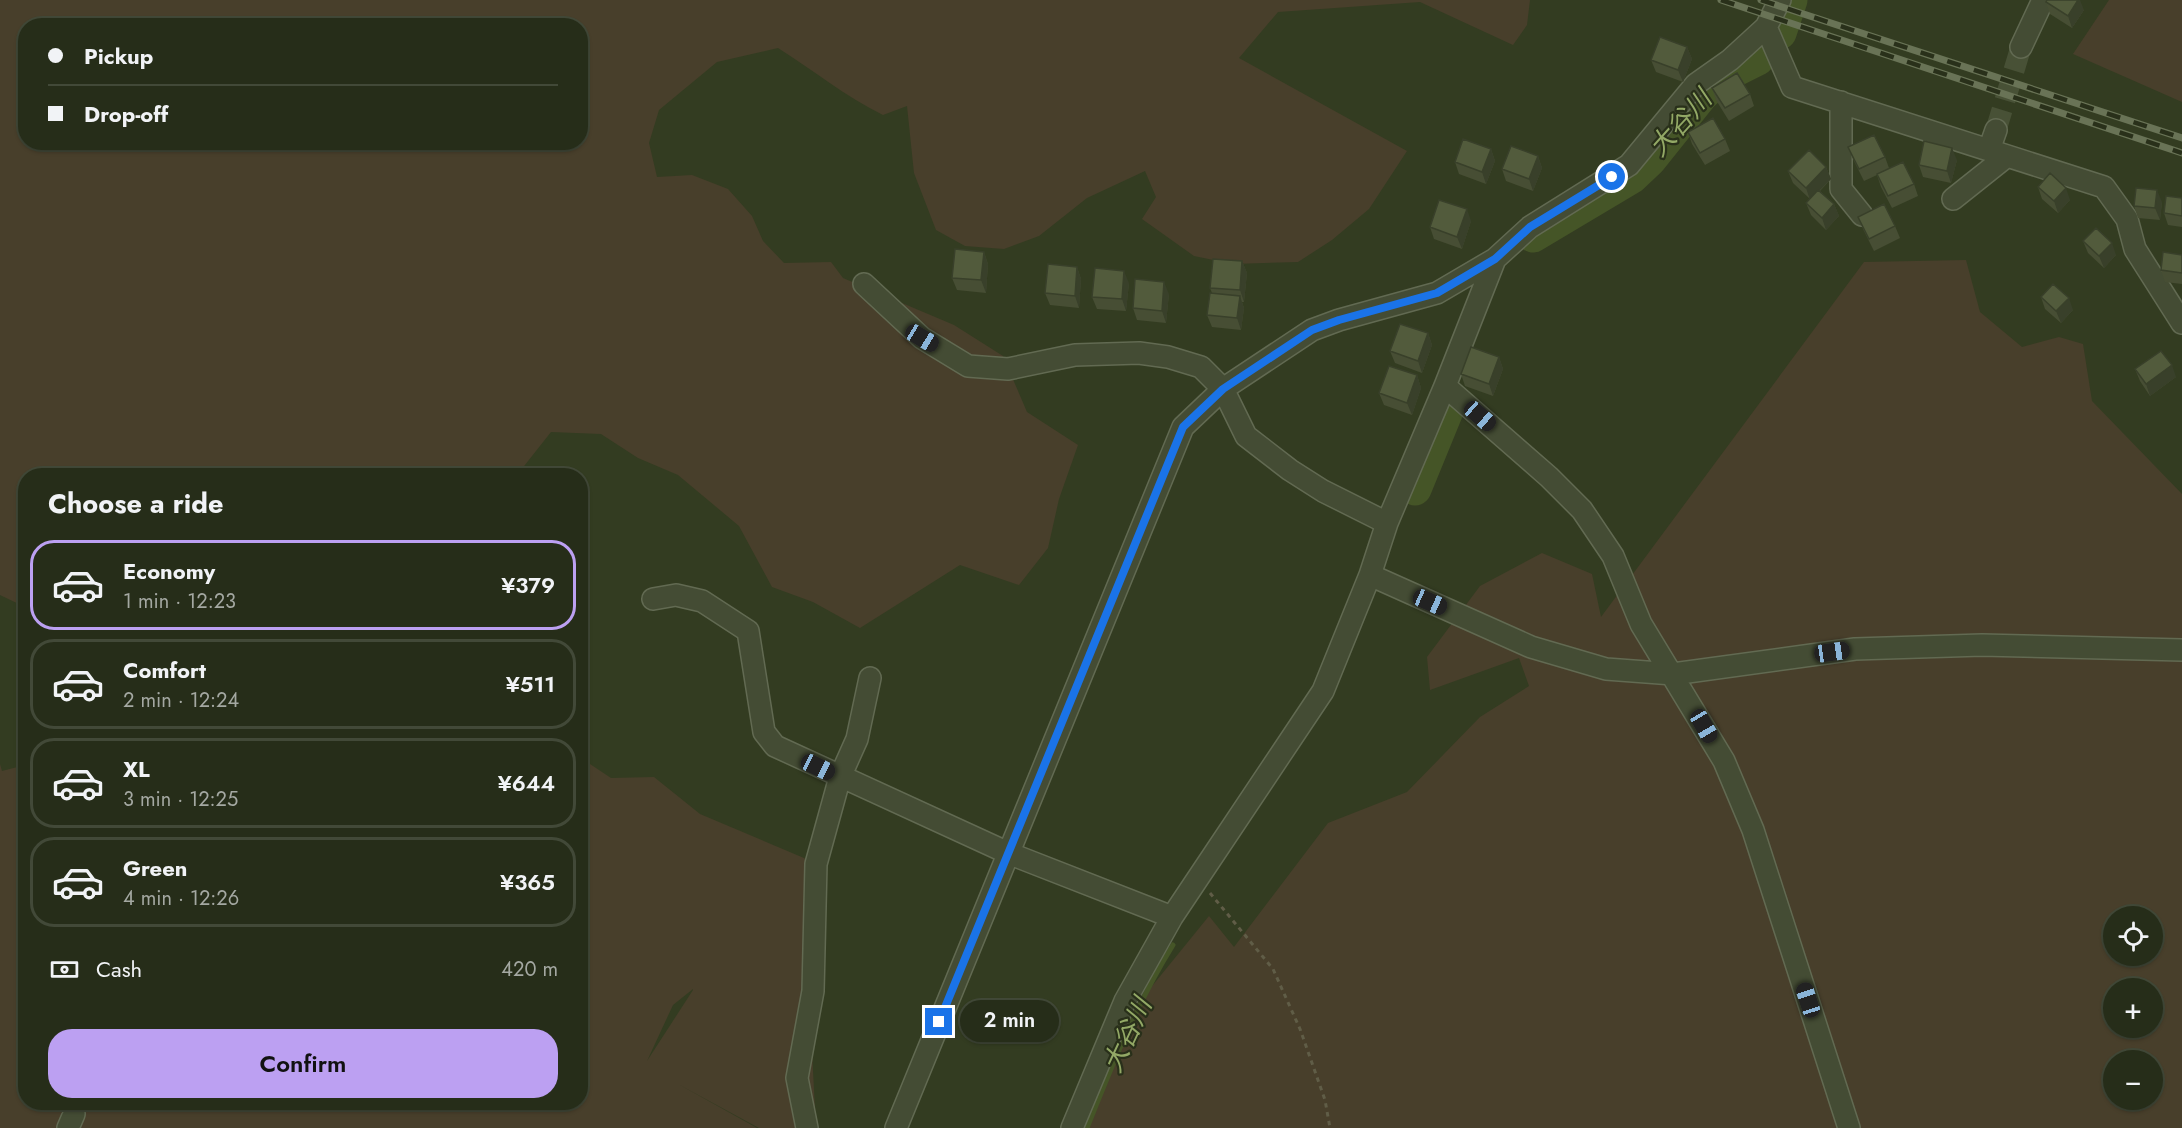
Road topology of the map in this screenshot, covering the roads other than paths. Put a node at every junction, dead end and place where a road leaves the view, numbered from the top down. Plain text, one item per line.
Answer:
1 (1780, 0) edge
2 (2043, 0) edge
3 (1766, 27) junction
4 (2021, 46) tunnel mouth
5 (1840, 102) junction
6 (1996, 130) tunnel mouth
7 (1998, 153) junction
8 (1953, 199) dead end
9 (1862, 215) edge
10 (1495, 259) junction
11 (864, 284) dead end
12 (2182, 323) edge
13 (1445, 386) junction
14 (1223, 389) junction
15 (1387, 523) junction
16 (1370, 574) junction
17 (653, 599) dead end
18 (2182, 650) edge
19 (1673, 674) junction
20 (870, 678) dead end
21 (840, 777) junction
22 (1008, 853) junction
23 (1172, 917) junction
24 (74, 1110) edge
25 (68, 1128) edge
26 (807, 1128) edge
27 (896, 1128) edge
28 (1072, 1128) edge
29 (1849, 1128) edge

1 - 3 street
2 - 4 street
3 - 5 street
3 - 10 street
5 - 7 street
5 - 9 street
6 - 7 street
7 - 8 street
7 - 12 street
10 - 13 street
10 - 14 street
11 - 14 street
13 - 15 street
13 - 19 street
14 - 15 street
14 - 22 street
15 - 16 street
16 - 19 street
16 - 23 street
17 - 21 street
18 - 19 street
19 - 29 street
20 - 21 street
21 - 22 street
21 - 26 street
22 - 23 street
22 - 27 street
23 - 28 street
24 - 25 street

